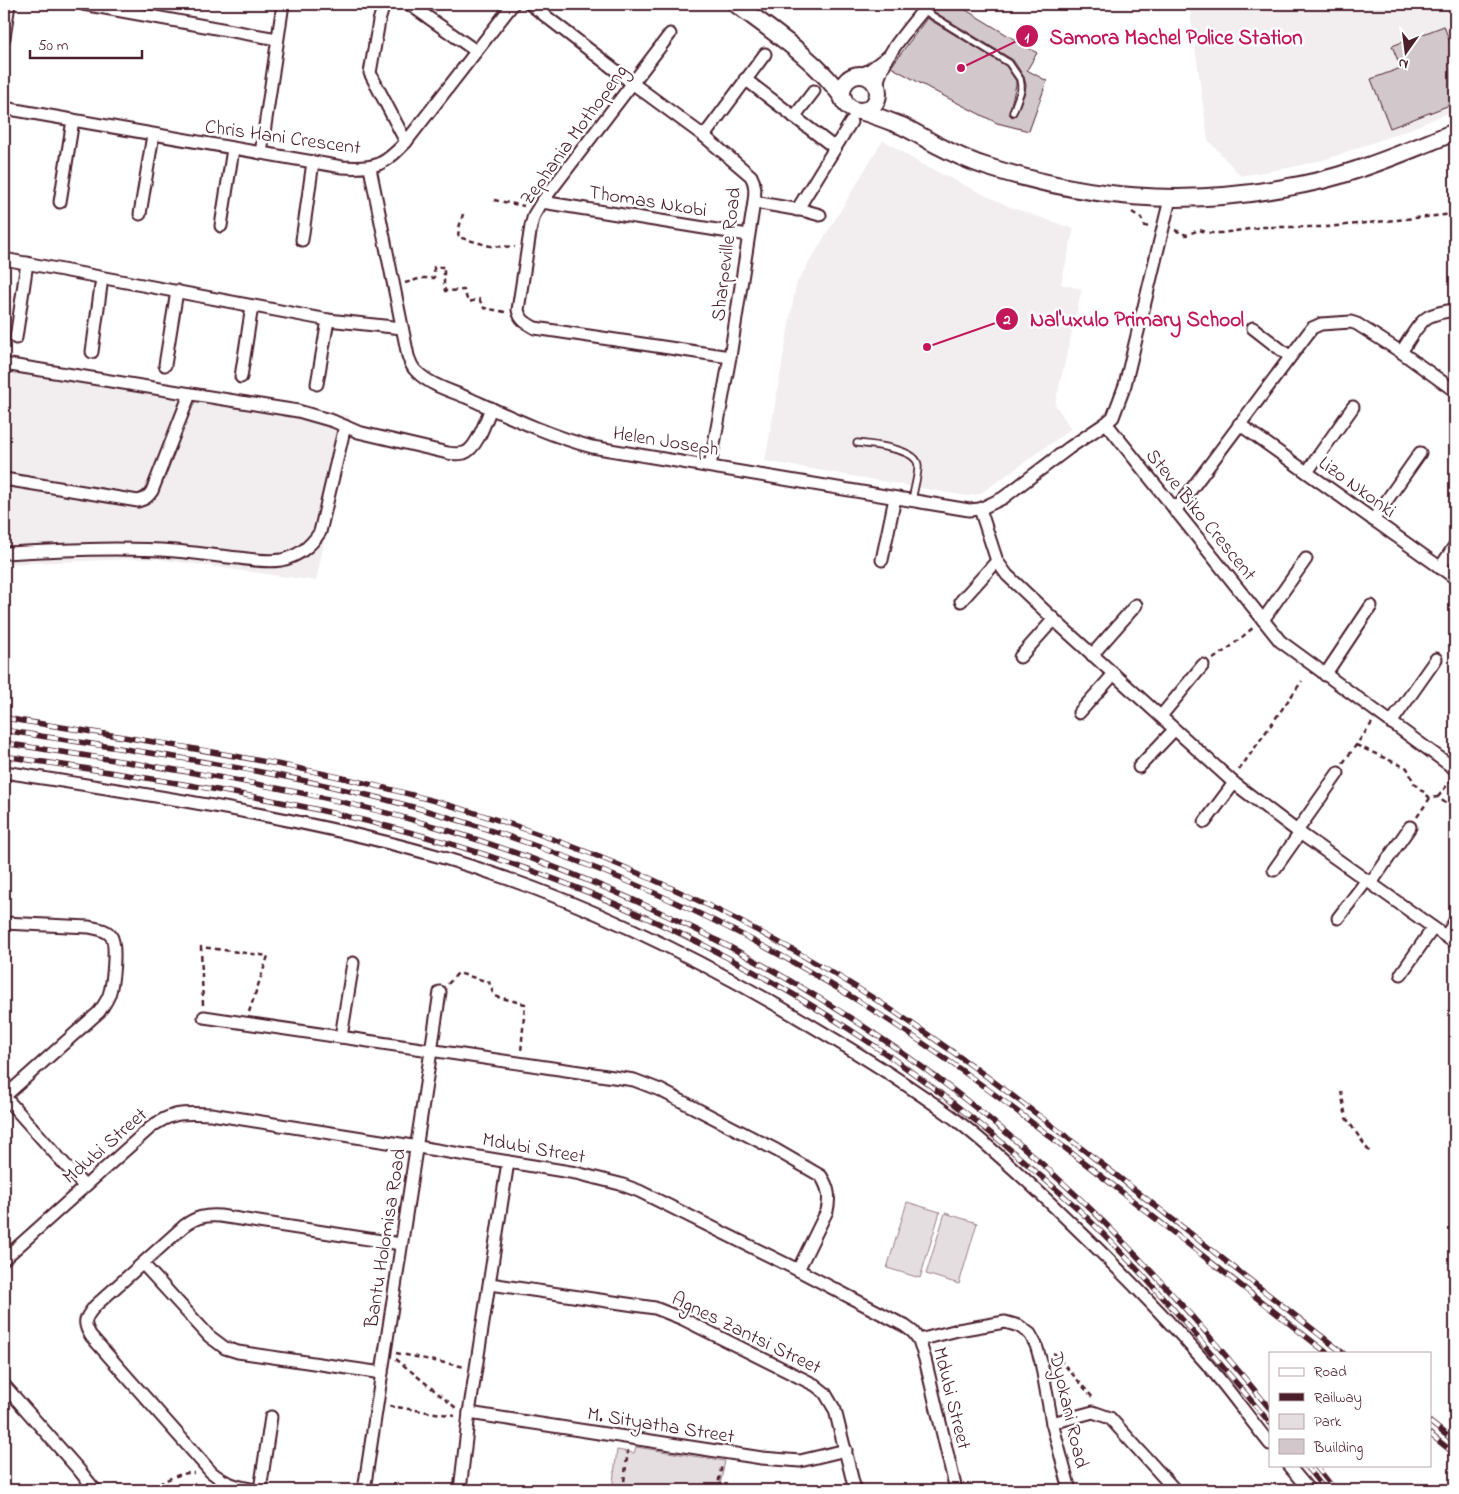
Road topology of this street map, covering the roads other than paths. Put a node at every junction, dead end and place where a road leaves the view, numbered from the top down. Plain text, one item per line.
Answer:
1 (9, 4) edge
2 (83, 4) edge
3 (283, 4) edge
4 (384, 4) edge
5 (411, 4) edge
6 (513, 4) edge
7 (530, 4) edge
8 (736, 4) edge
9 (925, 7) edge
10 (670, 34) dead end
11 (4, 38) edge
12 (277, 39) junction
13 (476, 51) junction
14 (765, 54) dead end
15 (888, 56) junction
16 (814, 65) junction
17 (857, 76) junction
18 (745, 79) junction
19 (632, 83) junction
20 (877, 89) junction
21 (814, 92) dead end
22 (843, 98) junction
23 (4, 108) edge
24 (1013, 112) dead end
25 (855, 116) junction
26 (794, 117) junction
27 (74, 120) junction
28 (902, 126) junction
29 (1455, 132) edge
30 (153, 135) junction
31 (704, 136) junction
32 (406, 142) junction
33 (835, 148) junction
34 (233, 149) junction
35 (261, 153) junction
36 (313, 162) junction
37 (370, 168) junction
38 (1170, 198) junction
39 (60, 202) dead end
40 (754, 202) junction
41 (539, 207) junction
42 (797, 210) junction
43 (140, 214) dead end
44 (820, 215) dead end
45 (221, 226) dead end
46 (748, 235) junction
47 (302, 240) dead end
48 (4, 259) edge
49 (27, 263) junction
50 (102, 278) junction
51 (177, 291) junction
52 (252, 306) junction
53 (1455, 310) edge
54 (328, 320) junction
55 (402, 328) junction
56 (1253, 328) dead end
57 (16, 338) dead end
58 (92, 352) dead end
59 (1402, 352) junction
60 (730, 356) junction
61 (1289, 356) junction
62 (4, 364) edge
63 (165, 364) dead end
64 (241, 377) dead end
65 (317, 384) dead end
66 (1455, 391) edge
67 (190, 394) junction
68 (1353, 407) dead end
69 (491, 408) junction
70 (1106, 424) junction
71 (1239, 424) junction
72 (345, 426) junction
73 (857, 443) dead end
74 (1420, 453) dead end
75 (710, 466) junction
76 (1307, 472) junction
77 (4, 480) edge
78 (895, 498) junction
79 (912, 501) junction
80 (980, 509) junction
81 (1175, 511) junction
82 (1373, 520) junction
83 (1455, 545) edge
84 (4, 553) edge
85 (1306, 559) dead end
86 (882, 560) dead end
87 (997, 561) junction
88 (1440, 568) junction
89 (1455, 578) edge
90 (961, 601) dead end
91 (1136, 605) dead end
92 (1371, 606) dead end
93 (1054, 619) junction
94 (1263, 620) junction
95 (1092, 655) junction
96 (1020, 657) dead end
97 (1436, 659) dead end
98 (1203, 665) road end
99 (1114, 674) junction
100 (1325, 675) junction
101 (1079, 712) dead end
102 (1160, 716) junction
103 (1392, 723) junction
104 (1174, 730) junction
105 (1139, 768) dead end
106 (1455, 769) edge
107 (4, 772) edge
108 (1338, 773) road end
109 (1234, 783) junction
110 (1205, 822) dead end
111 (1410, 827) road end
112 (1298, 832) junction
113 (1274, 870) dead end
114 (1369, 881) junction
115 (1338, 918) dead end
116 (1455, 921) edge
117 (4, 923) edge
118 (1433, 928) junction
119 (1446, 936) junction
120 (1455, 943) edge
121 (353, 963) dead end
122 (1401, 974) dead end
123 (440, 992) road end
124 (204, 1017) road end
125 (341, 1037) junction
126 (431, 1051) junction
127 (4, 1096) edge
128 (417, 1146) junction
129 (508, 1162) junction
130 (84, 1186) junction
131 (401, 1244) junction
132 (4, 1259) edge
133 (143, 1264) junction
134 (798, 1270) junction
135 (490, 1284) junction
136 (919, 1340) junction
137 (382, 1373) junction
138 (4, 1385) edge
139 (469, 1416) junction
140 (271, 1417) dead end
141 (1052, 1423) junction
142 (1269, 1443) edge
143 (846, 1450) junction
144 (1289, 1466) edge
145 (95, 1490) edge
146 (258, 1490) edge
147 (364, 1490) edge
148 (460, 1490) edge
149 (855, 1490) edge
150 (956, 1490) edge
151 (1070, 1490) edge
152 (1175, 1490) edge
153 (1309, 1490) edge

1 - 11 street
2 - 12 street
3 - 12 street
4 - 32 street
5 - 13 street
6 - 13 street, Chris Hani Crescent
7 - 19 street, Sharpeville Road
8 - 16 street
9 - 15 street
9 - 24 lane
10 - 19 street, Zephania Mothopeng
12 - 35 street
13 - 32 street, Chris Hani Crescent
14 - 18 street
15 - 17 street
15 - 20 street
16 - 17 street
16 - 22 street
17 - 20 street
17 - 22 street
18 - 26 street
18 - 31 street
19 - 31 street, Sharpeville Road
19 - 41 street, Zephania Mothopeng
20 - 25 street
20 - 28 street
21 - 26 street
22 - 25 street
23 - 27 street, Chris Hani Crescent
25 - 28 street
25 - 33 street
26 - 33 street
27 - 30 street, Chris Hani Crescent
27 - 39 street
28 - 38 street
29 - 38 street
30 - 34 street, Chris Hani Crescent
30 - 43 street
31 - 40 street, Sharpeville Road
32 - 37 street, Chris Hani Crescent
33 - 42 street
34 - 35 street, Chris Hani Crescent
34 - 45 street
35 - 36 street, Chris Hani Crescent
36 - 37 street, Chris Hani Crescent
36 - 47 street
37 - 55 street, Helen Joseph
38 - 70 street
40 - 42 street
40 - 46 street, Sharpeville Road
41 - 46 street, Thomas Nkobi
41 - 60 street, Zephania Mothopeng
42 - 44 street
46 - 60 street, Sharpeville Road
48 - 49 street
49 - 50 street
49 - 57 street
50 - 51 street
50 - 58 street
51 - 52 street
51 - 63 street
52 - 54 street
52 - 64 street
53 - 59 street
54 - 55 street
54 - 65 street
55 - 69 street, Helen Joseph
56 - 61 street
59 - 61 street
59 - 66 street
60 - 75 street, Sharpeville Road
61 - 71 street
62 - 67 street
67 - 72 street
67 - 77 street
68 - 76 street
69 - 72 street
69 - 75 street, Helen Joseph
70 - 80 street, Helen Joseph
70 - 81 street, Steve Biko Crescent
71 - 76 street, Lizo Nkonki
71 - 81 street
72 - 84 street
73 - 79 lane
74 - 82 street
75 - 78 street, Helen Joseph
76 - 82 street, Lizo Nkonki
78 - 79 street, Helen Joseph
78 - 86 street
79 - 80 street, Helen Joseph
80 - 87 street
81 - 94 street, Steve Biko Crescent
82 - 88 street, Lizo Nkonki
83 - 88 street
85 - 94 street
87 - 90 street
87 - 93 street
88 - 89 street, Lizo Nkonki
91 - 95 street
92 - 100 street
93 - 95 street
93 - 96 street
94 - 100 street, Steve Biko Crescent
95 - 99 street
97 - 103 street
98 - 102 street
99 - 101 street
99 - 102 street
100 - 103 street, Steve Biko Crescent
102 - 104 street
103 - 106 street, Steve Biko Crescent
104 - 105 street
104 - 109 street
107 - 142 street
108 - 112 street
109 - 110 street
109 - 112 street
111 - 114 street
112 - 113 street
112 - 114 street
114 - 115 street
114 - 118 street
116 - 119 street
117 - 127 street
118 - 119 street
118 - 122 street
119 - 120 street
121 - 125 street
123 - 126 street, Bantu Holomisa Road
124 - 125 street
125 - 126 street
126 - 128 street, Bantu Holomisa Road
126 - 134 street
127 - 130 street
128 - 129 street, Mdubi Street
128 - 130 street, Mdubi Street
128 - 131 street, Bantu Holomisa Road
129 - 134 street, Mdubi Street
129 - 135 street
130 - 132 street, Mdubi Street
131 - 133 street
131 - 137 street, Bantu Holomisa Road
133 - 137 street
133 - 146 street
134 - 136 street, Mdubi Street
135 - 139 street
135 - 143 street, Agnes Zantsi Street
136 - 141 street, Dyokani Road
136 - 150 street, Mdubi Street
137 - 147 street, Bantu Holomisa Road
138 - 145 street
139 - 143 street, M. Sityatha Street
139 - 148 street
140 - 146 street
141 - 151 street, Dyokani Road
141 - 152 street
143 - 149 street, Agnes Zantsi Street
144 - 153 street

